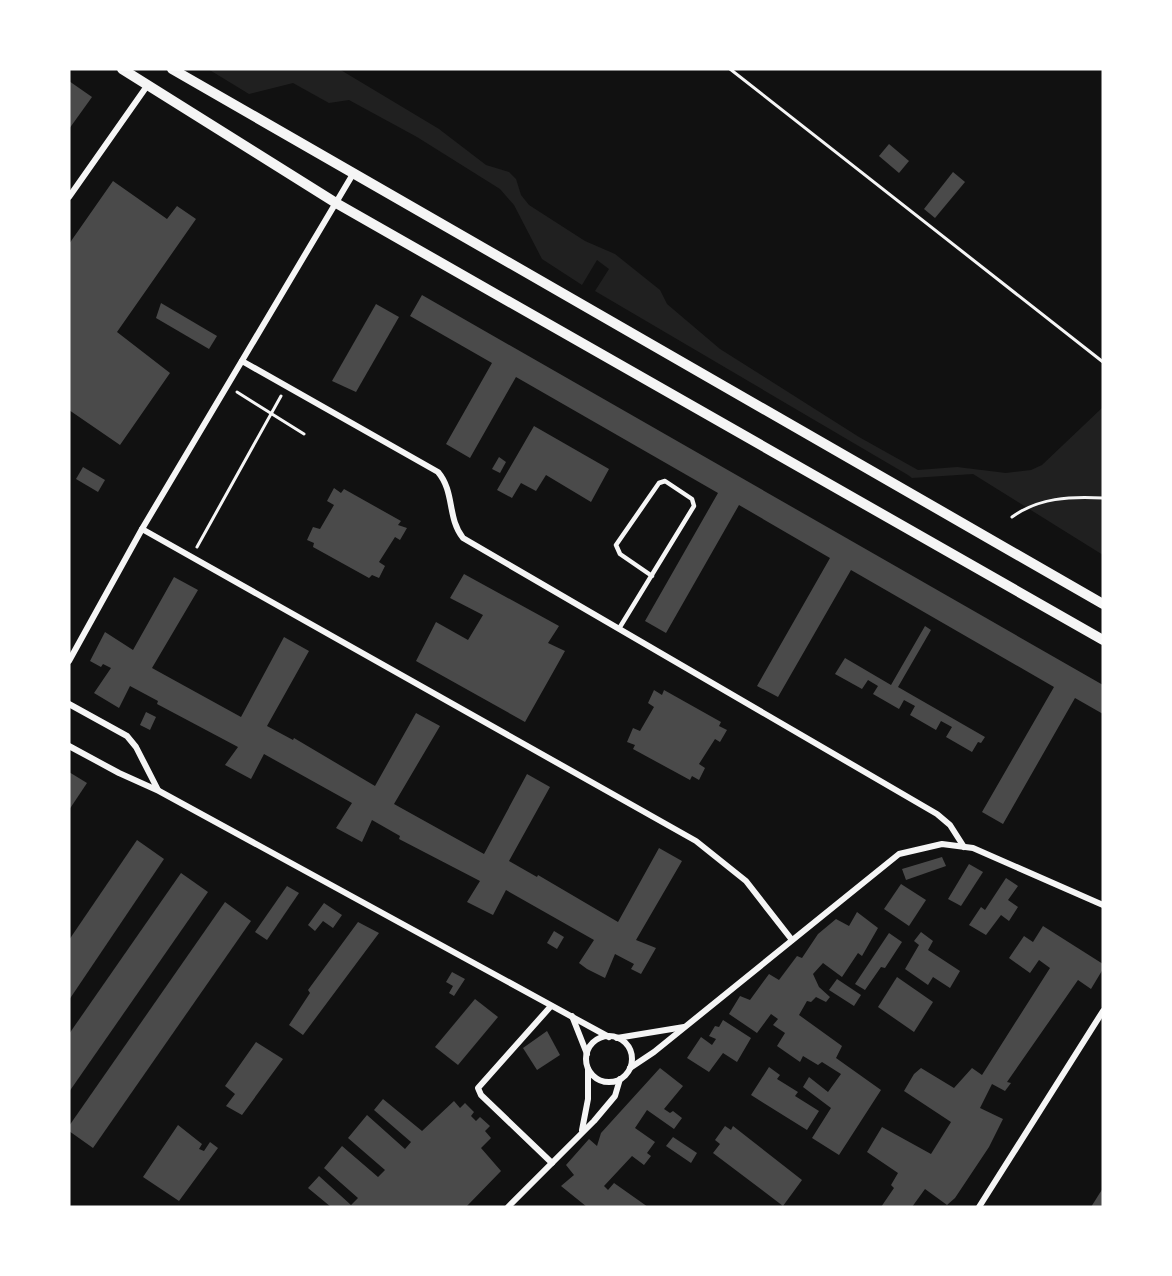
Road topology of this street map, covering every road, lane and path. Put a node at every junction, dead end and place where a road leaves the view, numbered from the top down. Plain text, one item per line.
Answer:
1 (122, 69) edge
2 (172, 69) edge
3 (730, 69) edge
4 (147, 86) junction
5 (353, 174) junction
6 (69, 196) edge
7 (336, 202) junction
8 (242, 361) junction
9 (1103, 362) edge
10 (227, 386) junction
11 (286, 386) junction
12 (271, 414) junction
13 (304, 434) dead end
14 (1103, 498) edge
15 (1012, 517) dead end
16 (142, 529) junction
17 (192, 557) junction
18 (652, 576) junction
19 (1103, 604) edge
20 (620, 627) junction
21 (1103, 640) edge
22 (69, 661) edge
23 (69, 704) edge
24 (69, 746) edge
25 (159, 791) junction
26 (964, 847) junction
27 (1103, 905) edge
28 (792, 940) junction
29 (551, 1006) junction
30 (1103, 1011) edge
31 (572, 1016) junction
32 (685, 1027) junction
33 (609, 1037) junction
34 (617, 1038) junction
35 (587, 1054) junction
36 (630, 1068) junction
37 (588, 1069) junction
38 (620, 1079) junction
39 (582, 1131) junction
40 (552, 1162) junction
41 (508, 1207) edge
42 (979, 1207) edge

1 - 4 street
2 - 5 street
3 - 9 path
4 - 6 street
4 - 7 street
5 - 7 street
5 - 19 street
7 - 8 street
7 - 21 street
8 - 10 street
8 - 11 street
10 - 12 path
10 - 16 street
11 - 12 path
11 - 20 street
12 - 13 path
12 - 17 path
14 - 15 path
16 - 17 street
16 - 22 street
17 - 28 street
18 - 18 lane
18 - 20 lane
20 - 26 street
23 - 25 street
24 - 25 street
25 - 29 street
26 - 27 street
26 - 28 street
28 - 32 street
29 - 31 street
29 - 40 street
30 - 42 street
31 - 33 street
31 - 35 street
32 - 34 street
32 - 36 street
33 - 34 street
33 - 35 street
34 - 36 street
35 - 37 street
36 - 38 street
37 - 38 street
37 - 39 street
38 - 39 street
39 - 40 street
40 - 41 street

